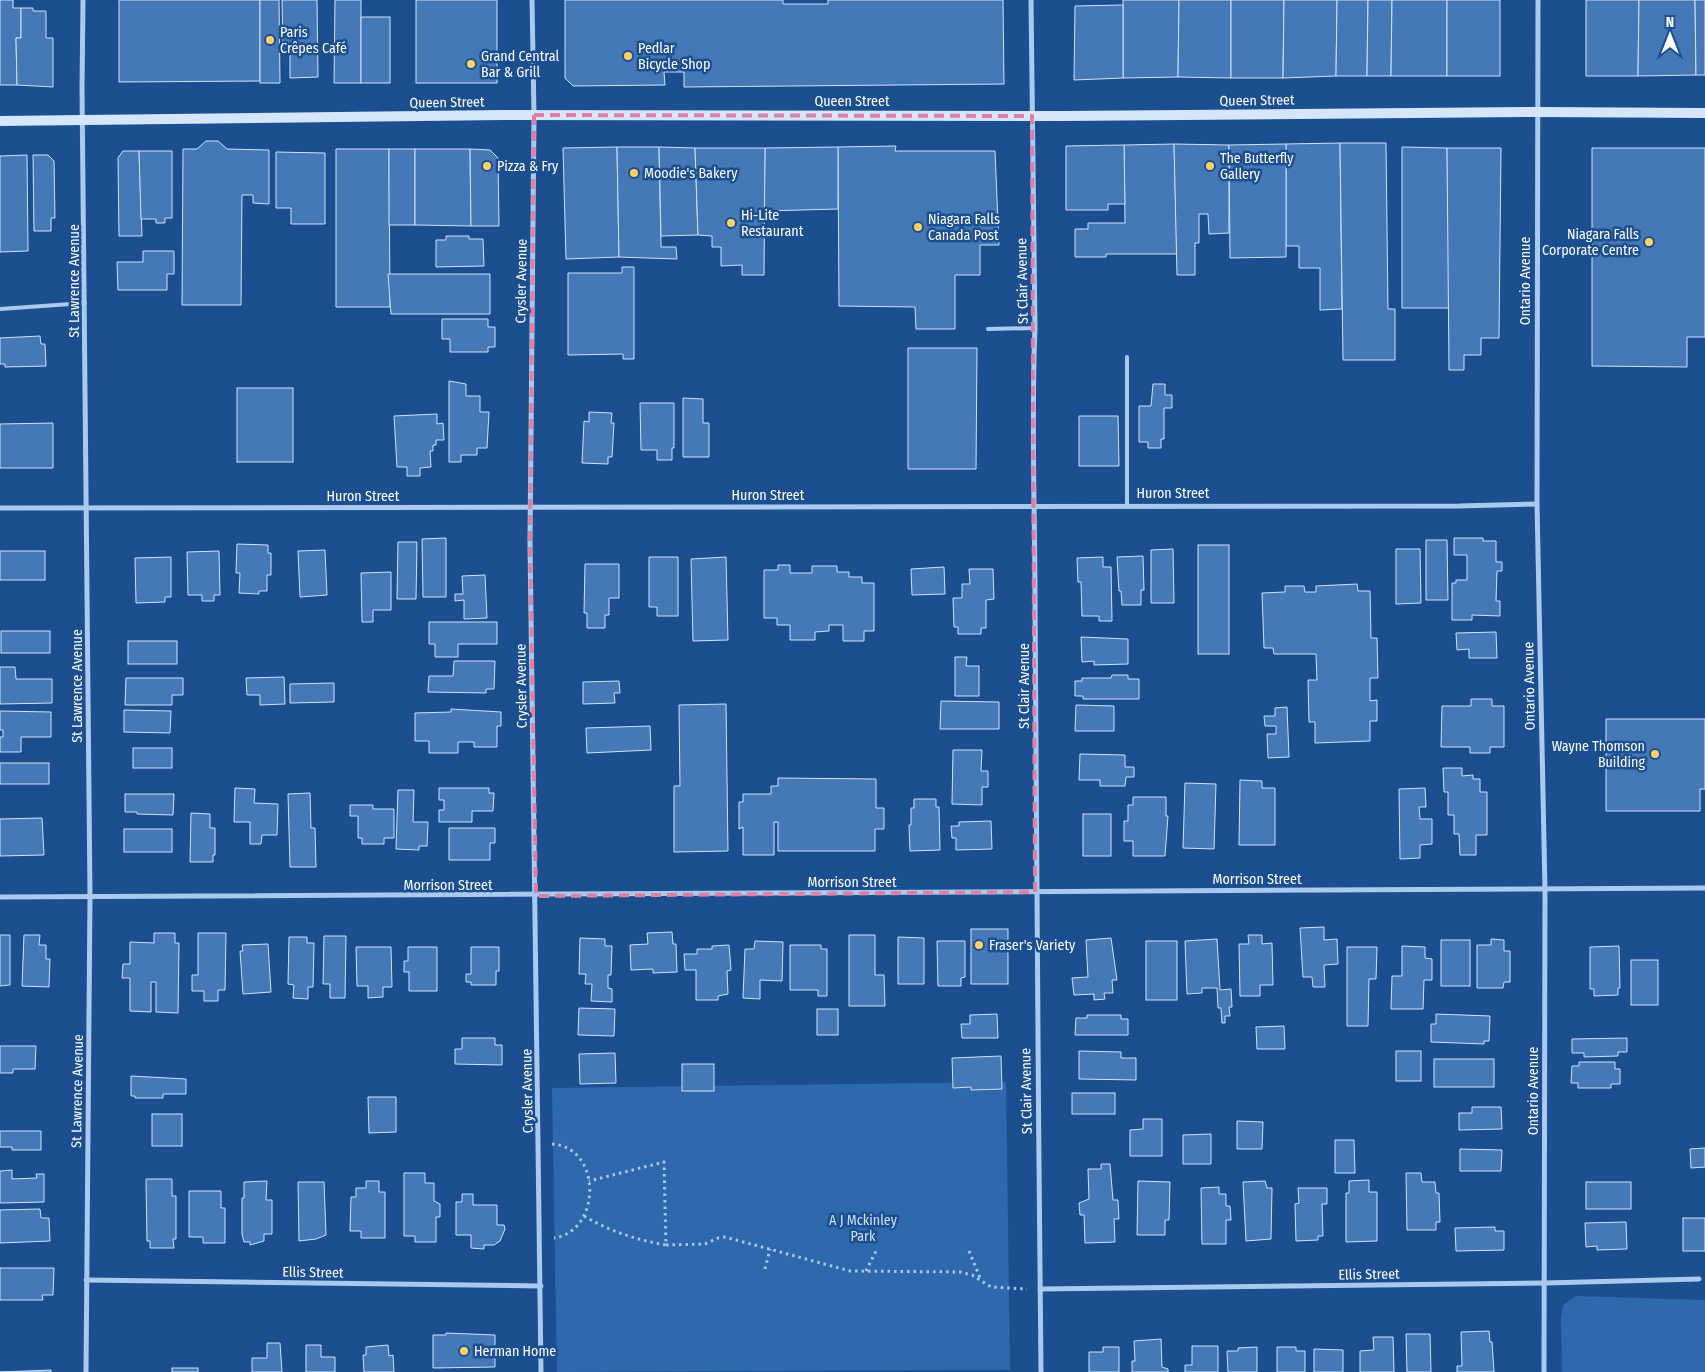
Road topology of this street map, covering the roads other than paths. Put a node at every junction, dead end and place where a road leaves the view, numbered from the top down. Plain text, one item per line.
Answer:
1 (84, 0) edge
2 (532, 0) edge
3 (1031, 0) edge
4 (1538, 0) edge
5 (1537, 112) junction
6 (1705, 113) edge
7 (534, 116) junction
8 (1032, 116) junction
9 (84, 119) junction
10 (0, 121) edge
11 (86, 303) junction
12 (0, 309) edge
13 (1034, 328) junction
14 (988, 329) dead end
15 (1127, 357) dead end
16 (1127, 504) junction
17 (1536, 504) junction
18 (1035, 505) junction
19 (87, 507) junction
20 (0, 508) edge
21 (530, 508) junction
22 (1705, 888) edge
23 (1545, 890) junction
24 (1035, 892) junction
25 (90, 896) junction
26 (536, 896) junction
27 (0, 897) edge
28 (1699, 1279) dead end
29 (86, 1280) junction
30 (1545, 1283) junction
31 (541, 1286) junction
32 (1040, 1289) junction
33 (86, 1372) edge
34 (541, 1372) edge
35 (1041, 1372) edge
36 (1544, 1372) edge

1 - 9 street, St Lawrence Avenue
2 - 7 street, Crysler Avenue
3 - 8 street, St Clair Avenue
4 - 5 street, Ontario Avenue
5 - 6 street, Queen Street
5 - 8 street, Queen Street
5 - 17 street, Ontario Avenue
7 - 8 street, Queen Street
7 - 9 street, Queen Street
7 - 21 street, Crysler Avenue
8 - 13 street, St Clair Avenue
9 - 10 street, Queen Street
9 - 11 street, St Lawrence Avenue
11 - 12 lane
11 - 19 street, St Lawrence Avenue
13 - 14 lane
13 - 18 street, St Clair Avenue
15 - 16 lane
16 - 17 street, Huron Street
16 - 18 street, Huron Street
17 - 23 street, Ontario Avenue
18 - 21 street, Huron Street
18 - 24 street, St Clair Avenue
19 - 20 street, Huron Street
19 - 21 street, Huron Street
19 - 25 street, St Lawrence Avenue
21 - 26 street, Crysler Avenue
22 - 23 street, Morrison Street
23 - 24 street, Morrison Street
23 - 30 street, Ontario Avenue
24 - 26 street, Morrison Street
24 - 32 street, St Clair Avenue
25 - 26 street, Morrison Street
25 - 27 street, Morrison Street
25 - 29 street, St Lawrence Avenue
26 - 31 street, Crysler Avenue
28 - 30 street, Ellis Street
29 - 31 street, Ellis Street
29 - 33 street, St Lawrence Avenue
30 - 32 street, Ellis Street
30 - 36 street, Ontario Avenue
31 - 34 street, Crysler Avenue
32 - 35 street, St Clair Avenue

